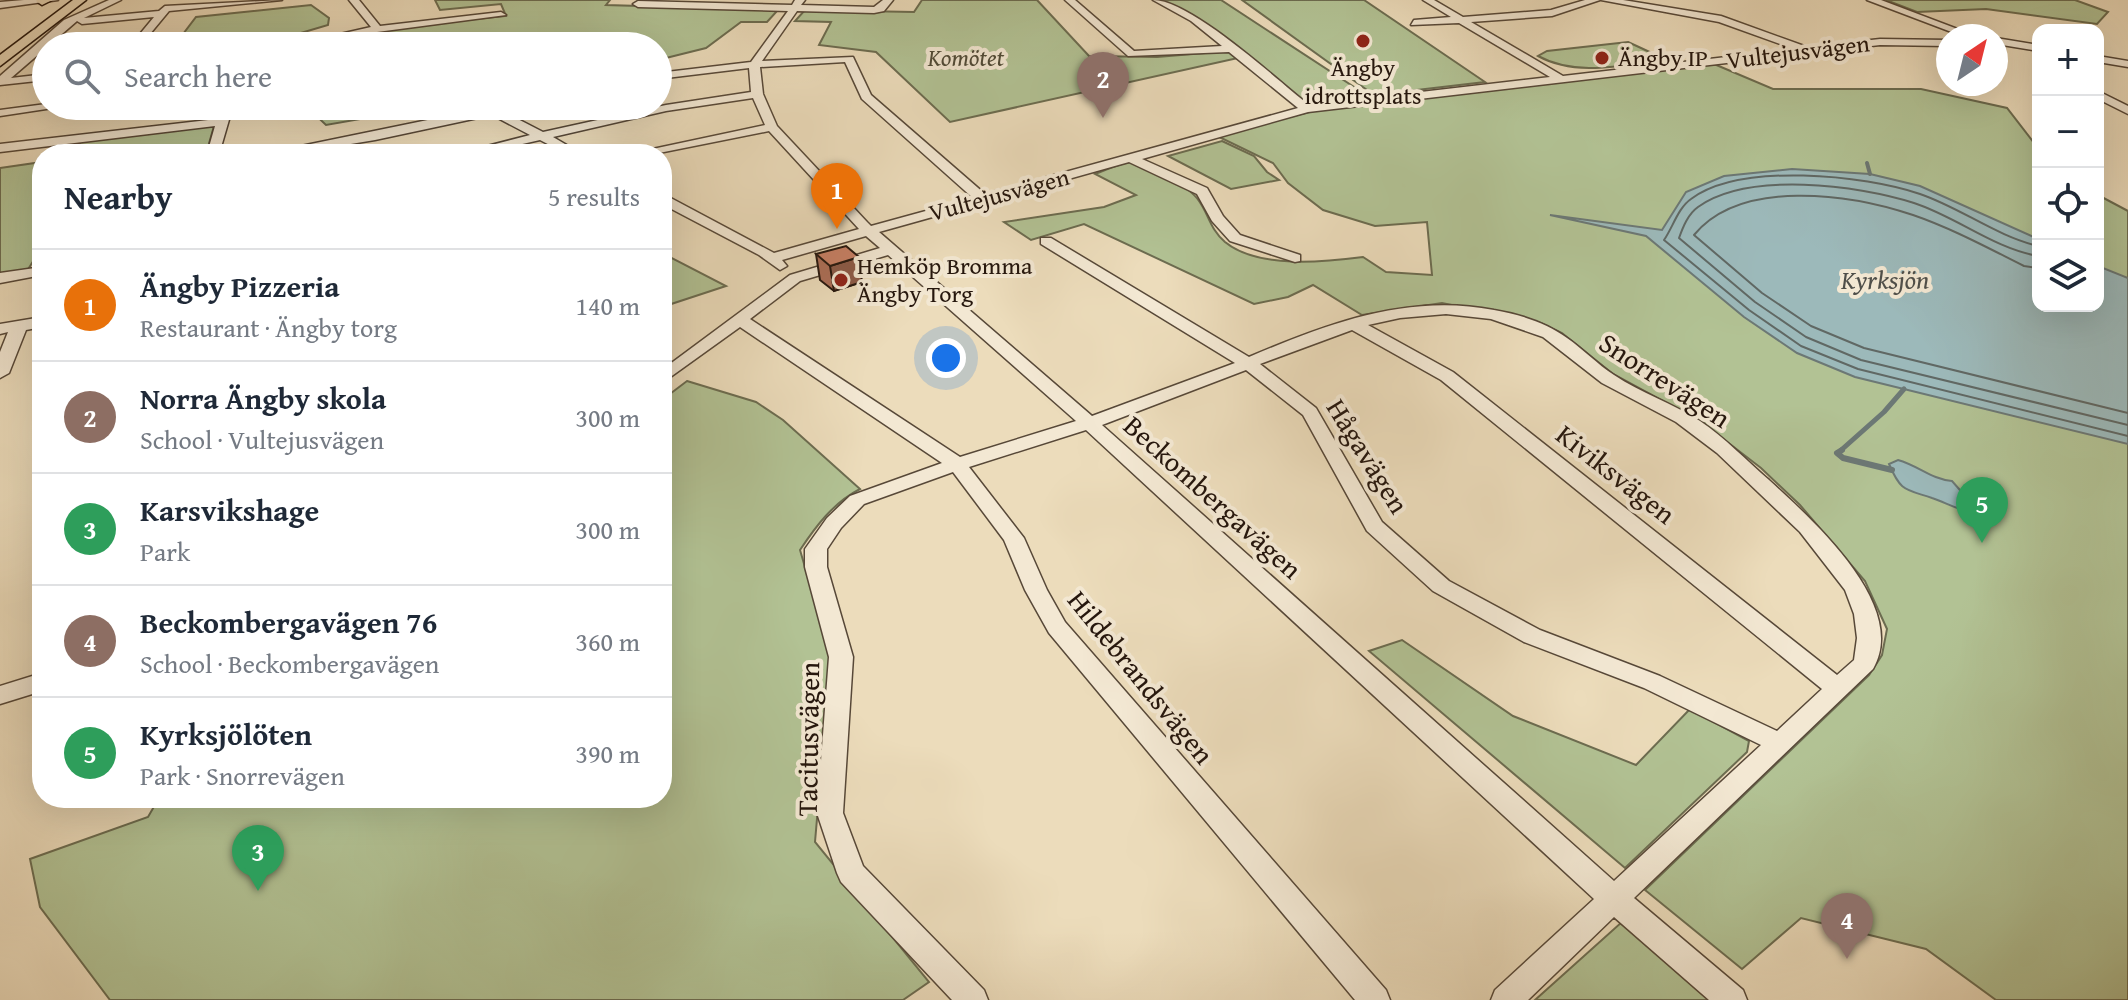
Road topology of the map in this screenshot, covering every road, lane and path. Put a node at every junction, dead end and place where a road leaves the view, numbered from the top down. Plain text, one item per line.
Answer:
1 (44, 0) edge
2 (53, 0) edge
3 (63, 0) edge
4 (80, 0) edge
5 (116, 0) edge
6 (277, 0) edge
7 (354, 0) edge
8 (1070, 0) edge
9 (1158, 0) edge
10 (1428, 0) edge
11 (1595, 0) edge
12 (1606, 0) edge
13 (1872, 0) edge
14 (641, 2) edge
15 (715, 3) edge
16 (796, 4) edge
17 (1671, 4) edge
18 (0, 5) edge
19 (885, 5) edge
20 (166, 8) edge
21 (501, 15) dead end
22 (1462, 19) junction
23 (67, 22) junction
24 (1414, 23) dead end
25 (1938, 24) edge
26 (377, 29) junction
27 (37, 32) edge
28 (56, 32) edge
29 (146, 32) edge
30 (362, 32) edge
31 (32, 36) edge
32 (26, 40) junction
33 (1936, 43) edge
34 (2008, 46) edge
35 (0, 47) edge
36 (2032, 48) edge
37 (1232, 49) junction
38 (2008, 49) edge
39 (1808, 51) junction
40 (32, 53) edge
41 (2025, 58) dead end
42 (2104, 60) edge
43 (0, 62) edge
44 (2128, 64) edge
45 (754, 65) junction
46 (672, 74) edge
47 (32, 79) edge
48 (1562, 80) junction
49 (0, 82) edge
50 (757, 94) junction
51 (2102, 96) edge
52 (672, 107) edge
53 (32, 109) edge
54 (1307, 109) junction
55 (2128, 111) edge
56 (0, 113) edge
57 (431, 120) edge
58 (512, 120) edge
59 (613, 120) edge
60 (222, 122) joint
61 (772, 127) junction
62 (542, 136) junction
63 (32, 144) edge
64 (34, 144) edge
65 (216, 144) edge
66 (316, 144) edge
67 (506, 144) edge
68 (557, 144) edge
69 (672, 147) edge
70 (0, 148) edge
71 (1130, 158) junction
72 (983, 200) junction
73 (672, 204) edge
74 (868, 230) junction
75 (1046, 241) dead end
76 (890, 250) junction
77 (771, 258) junction
78 (1295, 258) dead end
79 (32, 273) edge
80 (0, 278) edge
81 (795, 278) junction
82 (741, 320) junction
83 (1350, 322) junction
84 (32, 324) edge
85 (19, 326) junction
86 (0, 329) edge
87 (1243, 362) junction
88 (672, 371) edge
89 (0, 373) edge
90 (1091, 425) junction
91 (957, 464) junction
92 (32, 685) edge
93 (1836, 687) junction
94 (0, 695) edge
95 (1781, 744) junction
96 (1615, 900) junction
97 (973, 1000) edge
98 (1375, 1000) edge
99 (1506, 1000) edge
100 (1732, 1000) edge

1 - 2 street
1 - 18 street
3 - 32 main road
3 - 35 main road
4 - 27 main road
5 - 23 street
6 - 20 street
7 - 26 street
8 - 37 street
9 - 37 street
10 - 22 street
11 - 22 street
12 - 17 street
13 - 25 street
14 - 15 street
15 - 16 street
16 - 19 street
16 - 45 street
17 - 39 street
20 - 23 street
20 - 29 street
21 - 26 street
22 - 24 street
22 - 48 street
23 - 28 street
26 - 30 street
31 - 32 main road
32 - 43 main road
33 - 39 street, Vultejusvägen
34 - 36 street
37 - 54 street
38 - 41 street
39 - 48 street, Vultejusvägen
40 - 49 street
42 - 44 street
45 - 46 street
45 - 50 street, Beckombergavägen
45 - 72 street
47 - 49 street
48 - 54 street, Vultejusvägen
50 - 52 street
50 - 61 street, Beckombergavägen
51 - 55 street
53 - 56 street
54 - 71 street, Vultejusvägen
57 - 66 street
58 - 62 street
59 - 62 street
60 - 64 street
60 - 65 street
61 - 69 street
61 - 74 street, Beckombergavägen
62 - 67 street
62 - 68 street
63 - 70 street
71 - 72 street, Vultejusvägen
71 - 78 street
72 - 74 street, Vultejusvägen
73 - 77 street
74 - 76 street, Beckombergavägen
74 - 77 street, Vultejusvägen
75 - 87 street, Hågavägen
76 - 81 street
76 - 90 street, Beckombergavägen
77 - 81 street
79 - 80 street
81 - 82 street
82 - 88 street
82 - 91 street, Hildebrandsvägen
83 - 87 street, Snorrevägen
83 - 93 street, Kiviksvägen
83 - 93 street, Snorrevägen
84 - 85 street
85 - 86 street
85 - 89 street
87 - 90 street, Snorrevägen
87 - 95 street, Hågavägen
90 - 91 street, Tacitusvägen
90 - 96 street, Beckombergavägen
91 - 97 street, Tacitusvägen
91 - 98 street, Hildebrandsvägen
92 - 94 street
93 - 95 street, Snorrevägen
95 - 96 street, Snorrevägen
96 - 99 street, Snorrevägen
96 - 100 street, Beckombergavägen

